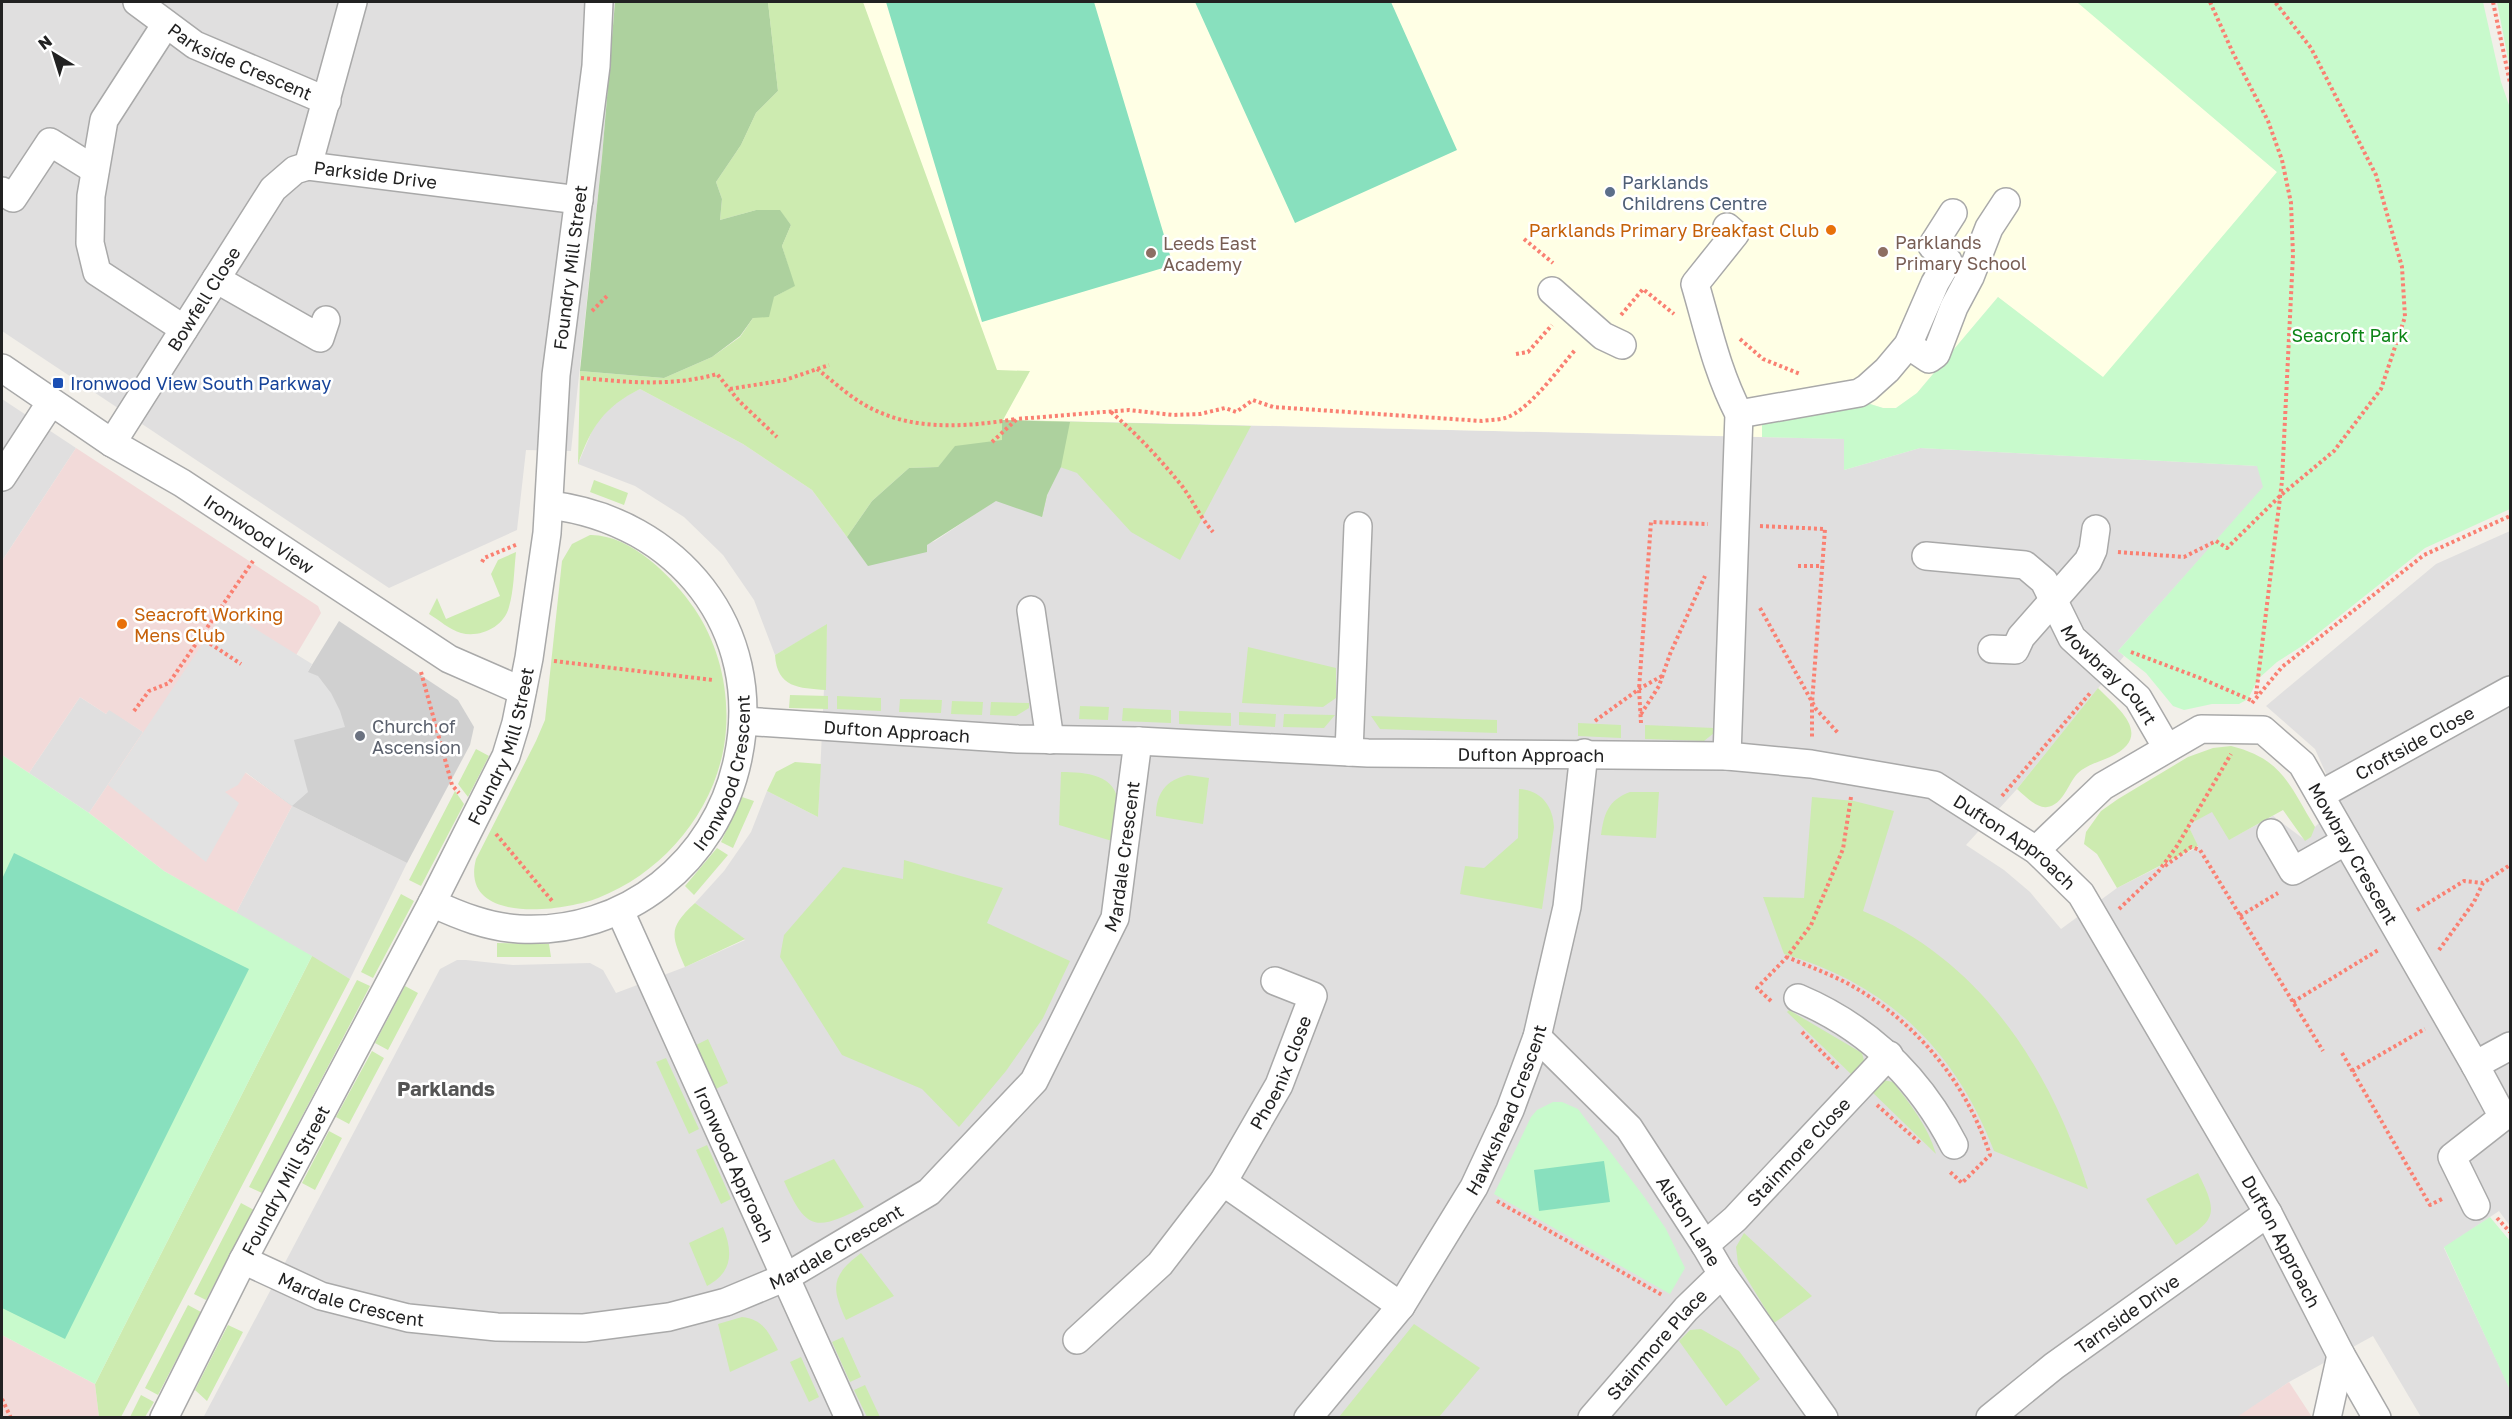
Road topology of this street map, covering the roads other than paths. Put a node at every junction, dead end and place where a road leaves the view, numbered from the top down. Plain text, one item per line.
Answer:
1 (137, 2) edge
2 (353, 2) edge
3 (599, 2) edge
4 (166, 24) junction
5 (327, 101) junction
6 (308, 166) junction
7 (96, 170) junction
8 (2, 191) edge
9 (579, 201) junction
10 (2006, 202) dead end
11 (1953, 213) dead end
12 (1727, 227) dead end
13 (216, 279) junction
14 (1560, 298) road end
15 (326, 320) dead end
16 (184, 329) junction
17 (1606, 336) road end
18 (1908, 345) junction
19 (2, 368) edge
20 (51, 402) junction
21 (1739, 414) junction
22 (112, 444) junction
23 (2, 477) edge
24 (550, 505) junction
25 (1358, 525) dead end
26 (2095, 540) road end
27 (1926, 556) dead end
28 (2054, 600) junction
29 (1031, 610) dead end
30 (1992, 649) dead end
31 (2511, 690) edge
32 (522, 691) junction
33 (743, 721) junction
34 (1050, 740) junction
35 (1138, 741) junction
36 (2167, 748) junction
37 (1349, 752) junction
38 (1584, 753) junction
39 (1727, 756) junction
40 (2320, 795) junction
41 (2271, 833) dead end
42 (2346, 841) junction
43 (2036, 850) junction
44 (432, 903) junction
45 (620, 910) junction
46 (1275, 981) dead end
47 (1798, 998) dead end
48 (1537, 1037) junction
49 (2511, 1046) edge
50 (1889, 1054) junction
51 (2475, 1065) junction
52 (1954, 1145) dead end
53 (1222, 1182) junction
54 (2471, 1196) road end
55 (2268, 1213) junction
56 (1705, 1245) junction
57 (243, 1260) junction
58 (1722, 1274) junction
59 (786, 1277) junction
60 (1401, 1306) junction
61 (1077, 1340) dead end
62 (2341, 1355) junction
63 (164, 1418) edge
64 (849, 1418) edge
65 (1308, 1418) edge
66 (1592, 1418) edge
67 (1824, 1418) edge
68 (1990, 1418) edge
69 (2327, 1418) edge
70 (2377, 1418) edge

1 - 4 street
2 - 5 street, Parkside Drive
3 - 9 street, Foundry Mill Street
4 - 5 street, Parkside Crescent
4 - 7 street, Parkside Crescent
5 - 6 street, Parkside Drive
6 - 9 street, Parkside Drive
6 - 13 street, Bowfell Close
7 - 8 street
7 - 16 street, Parkside Crescent
9 - 24 street, Foundry Mill Street
10 - 18 street
11 - 18 street
12 - 21 street
13 - 15 street
13 - 16 street, Bowfell Close
14 - 17 street
16 - 22 street, Bowfell Close
18 - 21 street
19 - 20 street, Ironwood View
20 - 22 street, Ironwood View
20 - 23 street
21 - 39 street
22 - 32 street, Ironwood View
24 - 32 street, Foundry Mill Street
24 - 33 street, Ironwood Crescent
25 - 37 street
26 - 28 street, Mowbray Court
27 - 28 street, Mowbray Court
28 - 30 street, Mowbray Court
28 - 36 street, Mowbray Court
29 - 34 street
31 - 40 street, Croftside Close
32 - 44 street, Foundry Mill Street
33 - 34 street, Dufton Approach
33 - 45 street, Ironwood Crescent
34 - 35 street, Dufton Approach
35 - 37 street, Dufton Approach
35 - 59 street, Mardale Crescent
36 - 40 street, Mowbray Crescent
36 - 43 street, Mowbray Crescent
37 - 38 street, Dufton Approach
38 - 39 street, Dufton Approach
38 - 48 street, Hawkshead Crescent
39 - 43 street, Dufton Approach
40 - 42 street, Mowbray Crescent
41 - 42 street
42 - 51 street, Mowbray Crescent
43 - 55 street, Dufton Approach
44 - 45 street, Ironwood Crescent
44 - 57 street, Foundry Mill Street
45 - 59 street, Ironwood Approach
46 - 53 street, Phoenix Close
47 - 50 street
48 - 56 street, Alston Lane
48 - 60 street, Hawkshead Crescent
49 - 51 street
50 - 52 street
50 - 56 street, Stainmore Close
51 - 54 street, Mowbray Crescent
53 - 60 street
53 - 61 street, Phoenix Close
55 - 62 street, Dufton Approach
55 - 68 street, Tarnside Drive
56 - 58 street, Alston Lane
57 - 59 street, Mardale Crescent
57 - 63 street, Foundry Mill Street
58 - 66 street, Stainmore Place
58 - 67 street, Alston Lane
59 - 64 street, Ironwood Approach
60 - 65 street, Hawkshead Crescent
62 - 69 street
62 - 70 street, Dufton Approach

